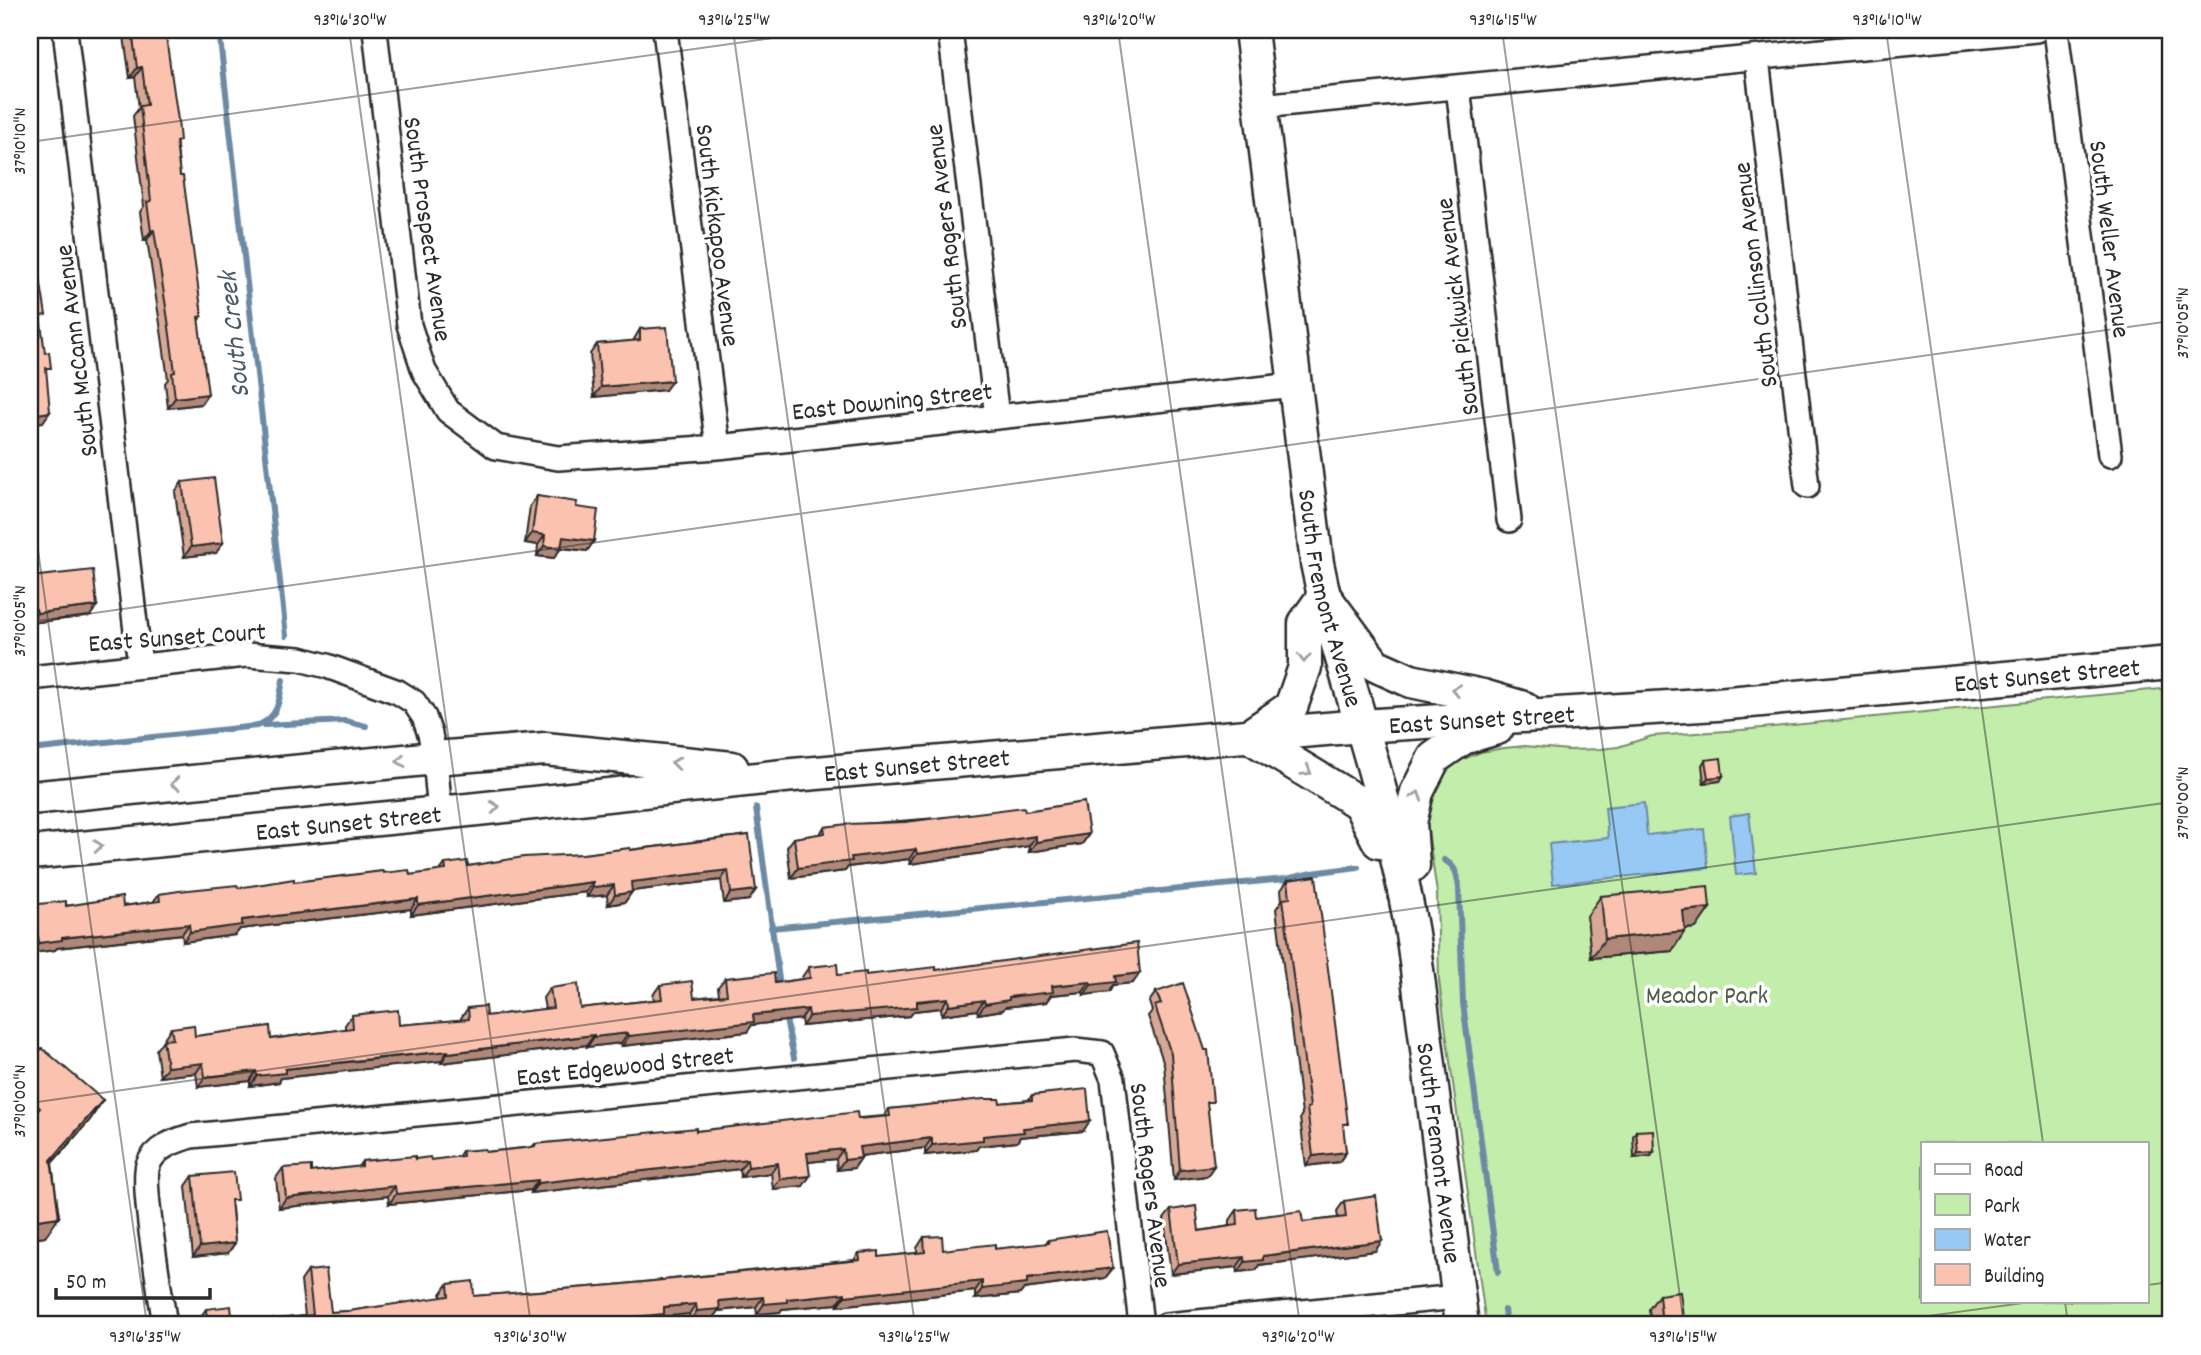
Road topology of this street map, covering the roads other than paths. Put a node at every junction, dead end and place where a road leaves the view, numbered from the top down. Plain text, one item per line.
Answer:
1 (65, 30) edge
2 (375, 30) edge
3 (664, 30) edge
4 (950, 30) edge
5 (1251, 30) edge
6 (2036, 30) edge
7 (2056, 30) edge
8 (1757, 59) junction
9 (1458, 87) junction
10 (1261, 106) junction
11 (1295, 385) junction
12 (996, 416) junction
13 (496, 447) joint
14 (718, 447) junction
15 (2110, 455) dead end
16 (1807, 486) dead end
17 (1509, 520) dead end
18 (1324, 596) junction
19 (2171, 663) edge
20 (140, 665) junction
21 (30, 678) edge
22 (1546, 715) junction
23 (1360, 726) junction
24 (1249, 736) junction
25 (435, 758) junction
26 (793, 775) junction
27 (30, 798) edge
28 (440, 813) junction
29 (30, 853) edge
30 (1409, 912) junction
31 (1102, 1053) joint
32 (1460, 1311) edge
33 (165, 1325) edge
34 (1142, 1325) edge
35 (1166, 1325) edge

1 - 20 street, South McCann Avenue
2 - 13 street, South Prospect Avenue
3 - 14 street, South Kickapoo Avenue
4 - 12 street, South Rogers Avenue
5 - 10 main road, South Fremont Avenue
6 - 8 street
7 - 15 street, South Weller Avenue
8 - 9 street
8 - 16 street, South Collinson Avenue
9 - 10 street
9 - 17 street, South Pickwick Avenue
10 - 11 main road, South Fremont Avenue
11 - 12 street, East Downing Street
11 - 18 main road, South Fremont Avenue
12 - 14 street, East Downing Street
13 - 14 street, East Downing Street
22 -> 18 main road
18 - 23 main road, South Fremont Avenue
18 -> 24 main road
19 - 22 main road, East Sunset Street
20 - 21 street, East Sunset Court
20 - 25 street, East Sunset Court
22 - 23 main road, East Sunset Street
30 -> 22 main road
23 - 24 main road, East Sunset Street
23 - 30 main road, South Fremont Avenue
24 - 26 main road, East Sunset Street
24 -> 30 main road
26 -> 25 main road, East Sunset Street
25 -> 27 main road, East Sunset Street
25 - 28 street, East Sunset Court
28 -> 26 main road, East Sunset Street
29 -> 28 main road, East Sunset Street
30 - 32 main road, South Fremont Avenue
31 - 33 street, East Edgewood Street
31 - 34 street, South Rogers Avenue
32 - 35 street

